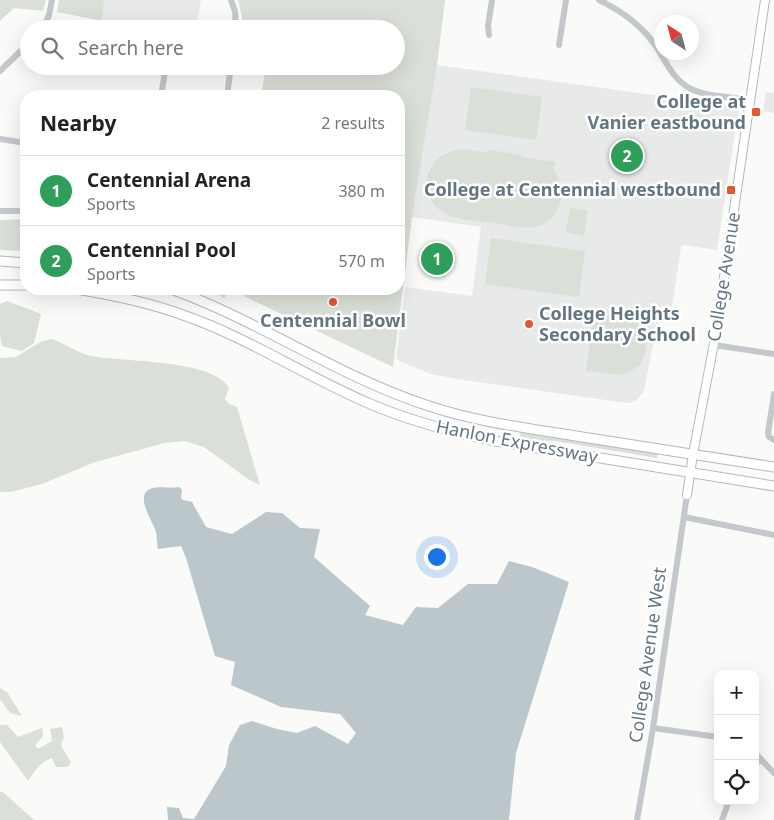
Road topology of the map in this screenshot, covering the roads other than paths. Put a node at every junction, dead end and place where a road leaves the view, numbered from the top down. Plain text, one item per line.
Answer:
1 (52, 0) edge
2 (231, 0) edge
3 (492, 0) edge
4 (566, 0) edge
5 (599, 0) edge
6 (765, 0) edge
7 (47, 20) edge
8 (235, 20) edge
9 (490, 35) dead end
10 (559, 45) dead end
11 (20, 52) edge
12 (0, 71) edge
13 (164, 75) edge
14 (230, 75) edge
15 (162, 90) edge
16 (228, 90) edge
17 (751, 100) junction
18 (0, 139) edge
19 (20, 142) edge
20 (0, 210) edge
21 (20, 211) edge
22 (0, 261) edge
23 (20, 263) edge
24 (0, 285) edge
25 (20, 285) edge
26 (115, 295) edge
27 (189, 295) edge
28 (714, 345) junction
29 (774, 354) edge
30 (774, 394) edge
31 (774, 440) edge
32 (693, 454) junction
33 (774, 468) edge
34 (691, 473) junction
35 (774, 486) edge
36 (687, 495) joint
37 (684, 517) junction
38 (774, 535) edge
39 (653, 728) junction
40 (714, 736) edge
41 (761, 759) edge
42 (774, 772) edge
43 (728, 805) edge
44 (637, 820) edge
45 (722, 820) edge

1 - 7 street
2 - 8 street
3 - 9 street
4 - 10 street
5 - 17 street
6 - 17 main road, College Avenue
11 - 12 street
13 - 15 street
14 - 16 street
17 - 28 main road, College Avenue
18 - 19 street
20 - 21 street
22 - 23 highway
24 - 25 highway
26 - 34 highway, Hanlon Expressway
27 - 32 highway, Hanlon Expressway
28 - 29 street
28 - 32 main road, College Avenue
30 - 31 street
32 - 33 highway, Hanlon Expressway
32 - 34 main road, College Avenue
34 - 35 highway, Hanlon Expressway
34 - 36 main road, College Avenue
36 - 37 street, College Avenue West
37 - 38 street
37 - 39 street, College Avenue West
39 - 40 street
39 - 44 street, College Avenue West
41 - 42 street
43 - 45 street

